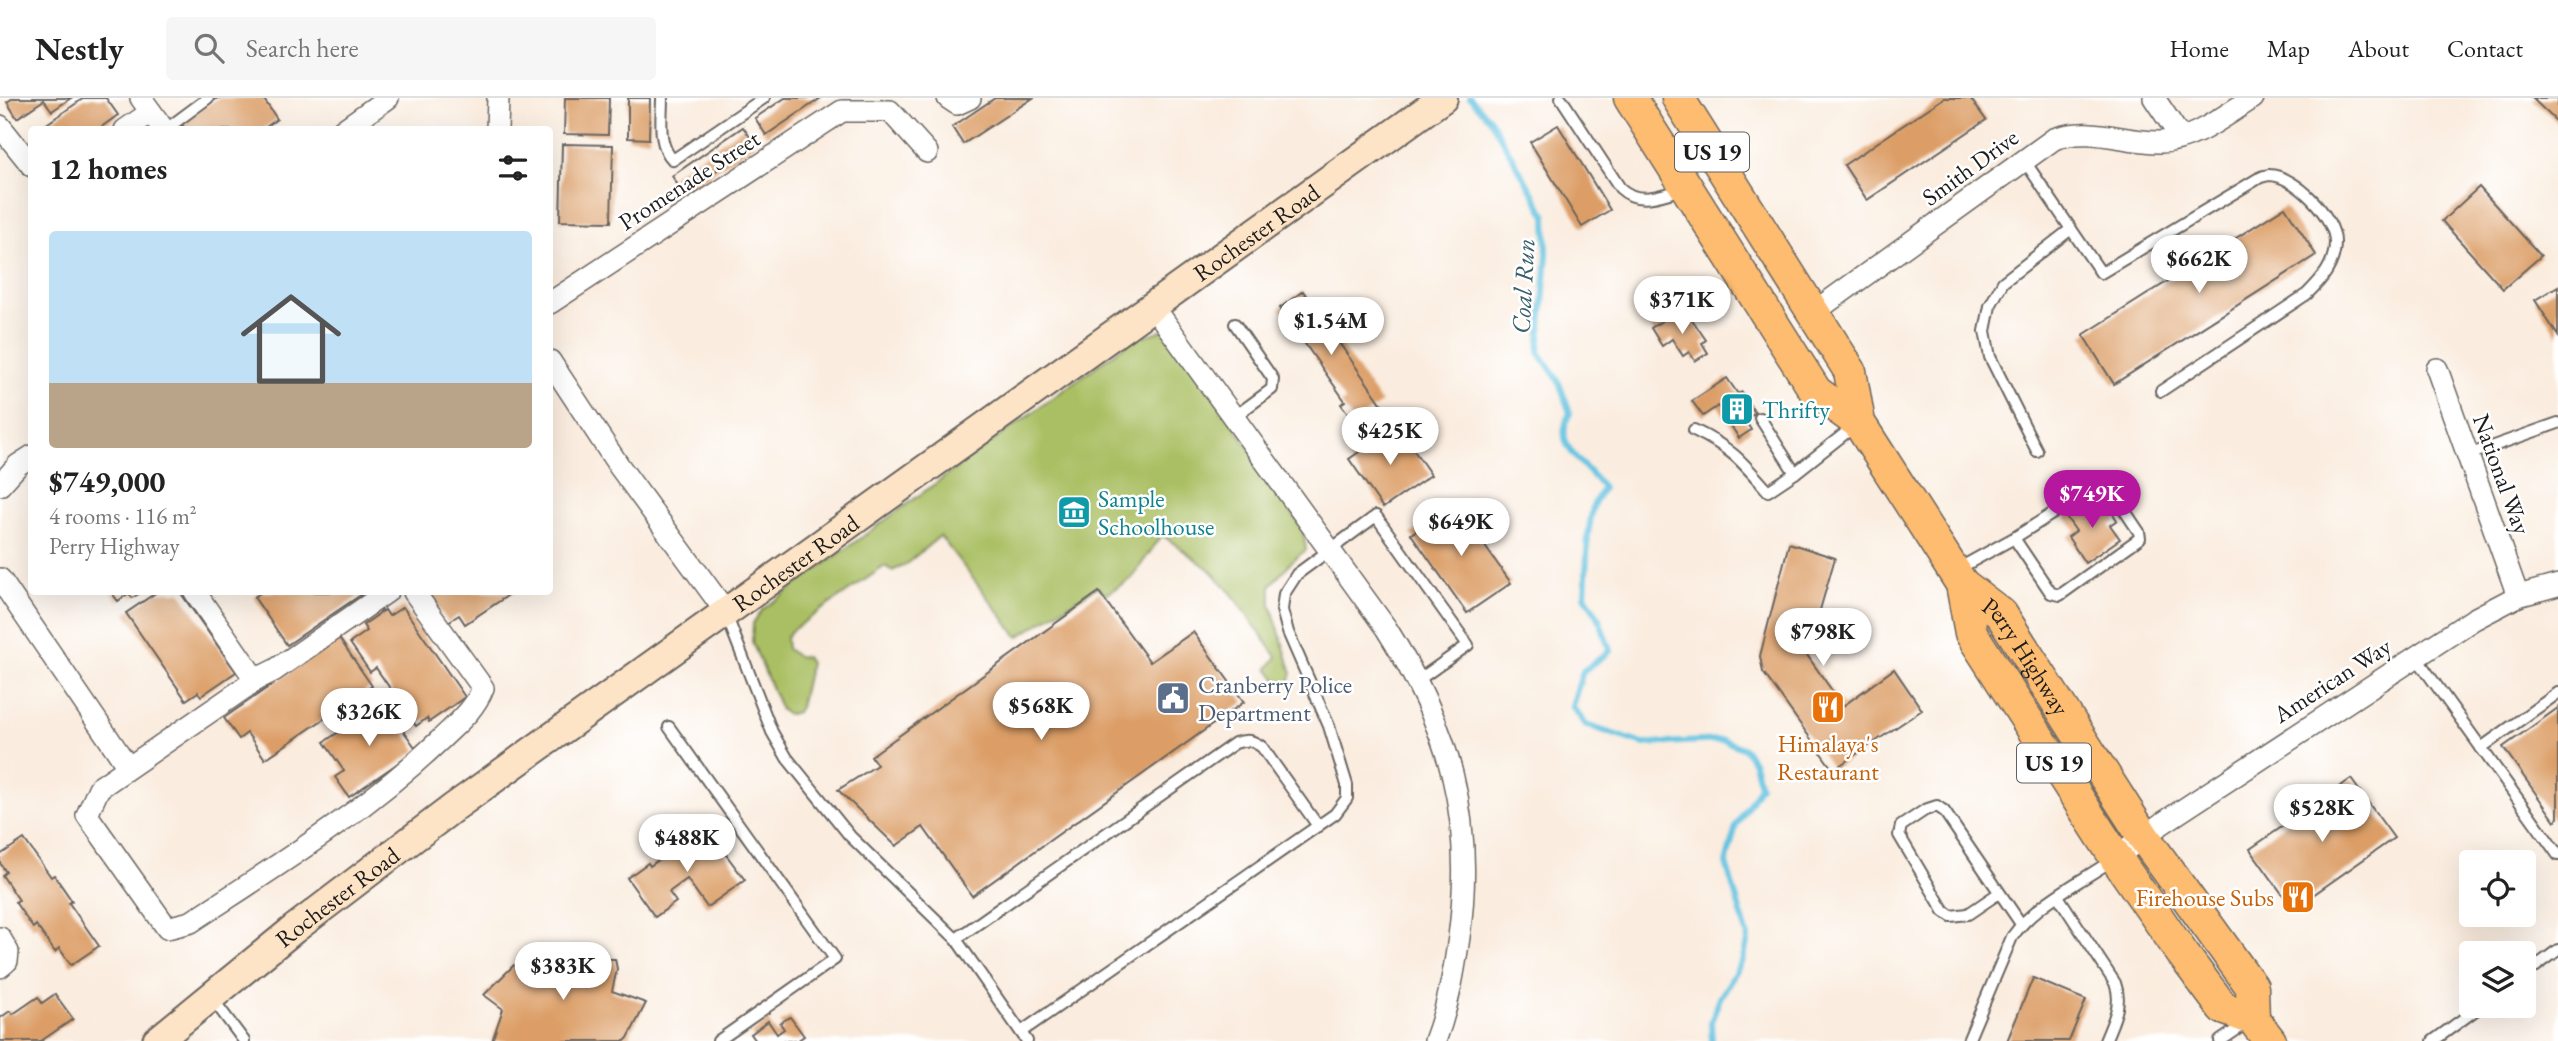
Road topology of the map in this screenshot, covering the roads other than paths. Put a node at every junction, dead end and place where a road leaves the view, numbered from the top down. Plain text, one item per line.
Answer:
1 (208, 98) edge
2 (388, 98) edge
3 (498, 98) edge
4 (662, 98) edge
5 (764, 98) edge
6 (948, 98) edge
7 (970, 98) edge
8 (1443, 98) edge
9 (1561, 98) edge
10 (1630, 98) edge
11 (1678, 98) edge
12 (2154, 98) edge
13 (2253, 98) edge
14 (146, 105) edge
15 (0, 126) edge
16 (128, 126) edge
17 (161, 126) edge
18 (170, 126) edge
19 (349, 126) edge
20 (498, 126) edge
21 (2181, 138) junction
22 (927, 152) dead end
23 (2024, 160) junction
24 (28, 161) edge
25 (1687, 188) junction
26 (2071, 229) junction
27 (553, 301) edge
28 (1153, 306) junction
29 (1814, 312) junction
30 (1235, 324) dead end
31 (553, 366) edge
32 (2437, 369) dead end
33 (2161, 391) dead end
34 (1234, 417) junction
35 (1760, 418) dead end
36 (1859, 422) junction
37 (2558, 423) edge
38 (1694, 430) dead end
39 (2036, 451) dead end
40 (2468, 455) junction
41 (28, 459) edge
42 (1795, 472) junction
43 (0, 485) edge
44 (2014, 538) junction
45 (1330, 550) junction
46 (1957, 578) junction
47 (0, 579) edge
48 (2558, 585) edge
49 (197, 595) edge
50 (383, 595) edge
51 (416, 595) edge
52 (2518, 596) junction
53 (726, 612) junction
54 (2416, 657) junction
55 (259, 678) junction
56 (1418, 681) junction
57 (2558, 693) edge
58 (669, 727) dead end
59 (2481, 748) junction
60 (128, 767) junction
61 (1318, 826) junction
62 (2143, 836) junction
63 (2558, 855) edge
64 (2116, 858) junction
65 (1999, 893) junction
66 (2058, 896) junction
67 (2021, 924) junction
68 (0, 938) edge
69 (956, 939) junction
70 (2558, 950) edge
71 (2536, 966) edge
72 (0, 967) edge
73 (210, 996) junction
74 (2465, 1018) edge
75 (2262, 1030) edge
76 (1024, 1037) edge
77 (157, 1041) edge
78 (244, 1041) edge
79 (718, 1041) edge
80 (1435, 1041) edge
81 (1968, 1041) edge
82 (2105, 1041) edge
83 (2220, 1041) edge
84 (2433, 1041) edge

1 - 18 lane
2 - 19 street
3 - 20 street
4 - 5 lane
6 - 7 street
8 - 28 street, Rochester Road
9 - 25 lane
10 - 25 main road, Perry Highway / US 19
11 - 29 main road, Perry Highway / US 19
12 - 21 street
13 - 21 street, Smith Drive
14 - 16 street
14 - 17 street
15 - 24 street
21 - 23 street, Smith Drive
22 - 27 street, Promenade Street
23 - 26 lane
23 - 29 street, Smith Drive
25 - 36 main road, Perry Highway / US 19
26 - 33 lane
26 - 39 lane
28 - 34 street
28 - 53 street, Rochester Road
29 - 36 main road, Perry Highway / US 19
30 - 34 lane
31 - 53 street
32 - 40 street, National Way
34 - 45 street
35 - 42 lane
36 - 42 lane
36 - 46 main road, Perry Highway / US 19
37 - 40 lane
38 - 42 lane
40 - 52 street, National Way
41 - 43 street
44 - 44 lane
44 - 46 lane
45 - 56 street
45 - 56 lane
45 - 61 lane
46 - 62 main road, Perry Highway / US 19
46 - 64 main road, Perry Highway / US 19
47 - 60 street
48 - 52 street, American Way
49 - 55 street
50 - 55 street
51 - 60 street
52 - 54 street, American Way
53 - 69 lane
53 - 73 street, Rochester Road
54 - 59 lane
54 - 62 street, American Way
55 - 60 street
56 - 80 street
57 - 59 lane
58 - 79 lane
59 - 63 lane
61 - 69 lane
61 - 76 lane
62 - 64 street, American Way
62 - 75 main road, Perry Highway / US 19
64 - 66 lane
64 - 75 main road, Perry Highway / US 19
65 - 65 lane
65 - 67 lane
66 - 67 lane
66 - 82 lane
67 - 81 lane
68 - 72 street
69 - 76 lane
70 - 71 lane
73 - 77 street, Rochester Road
73 - 78 lane
74 - 84 lane
75 - 83 lane

